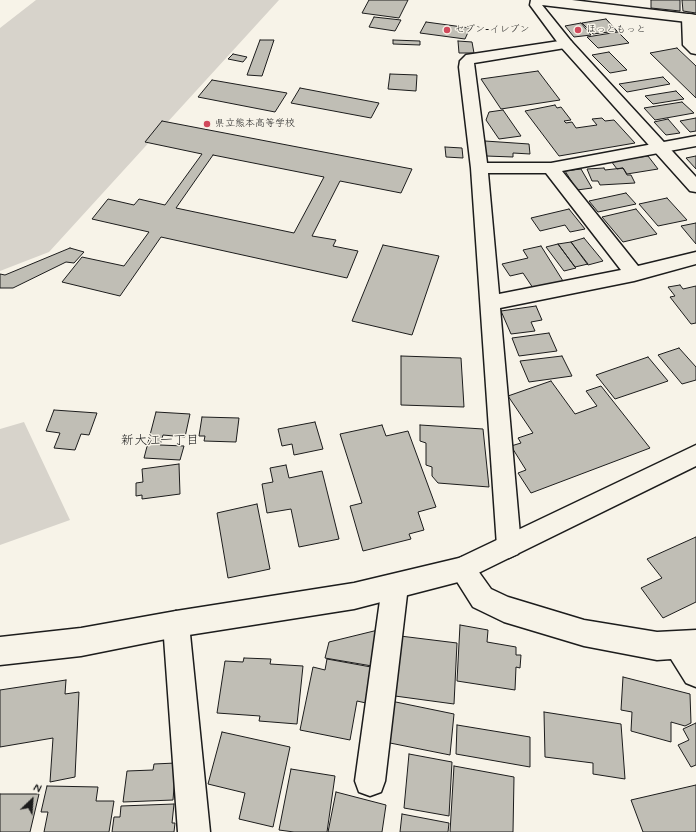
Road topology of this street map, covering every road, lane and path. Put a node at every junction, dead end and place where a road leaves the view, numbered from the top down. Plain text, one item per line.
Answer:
1 (537, 0) edge
2 (540, 0) edge
3 (693, 18) edge
4 (566, 44) junction
5 (696, 50) edge
6 (696, 141) edge
7 (661, 148) junction
8 (479, 168) junction
9 (551, 168) junction
10 (696, 187) edge
11 (696, 258) edge
12 (634, 274) junction
13 (490, 303) junction
14 (696, 455) edge
15 (509, 546) junction
16 (462, 569) junction
17 (395, 586) junction
18 (176, 624) junction
19 (687, 645) edge
20 (0, 651) edge
21 (696, 673) edge
22 (370, 781) dead end
23 (194, 832) edge

1 - 4 street
2 - 3 street
3 - 5 street
4 - 7 street
4 - 8 street
6 - 7 street
7 - 9 street
7 - 10 street
8 - 9 street
8 - 13 street
9 - 12 street
11 - 12 street
12 - 13 street
13 - 15 street
14 - 15 street
15 - 16 street
16 - 17 street
16 - 19 street
17 - 18 street
17 - 22 street
18 - 20 street
18 - 23 street
19 - 21 street

